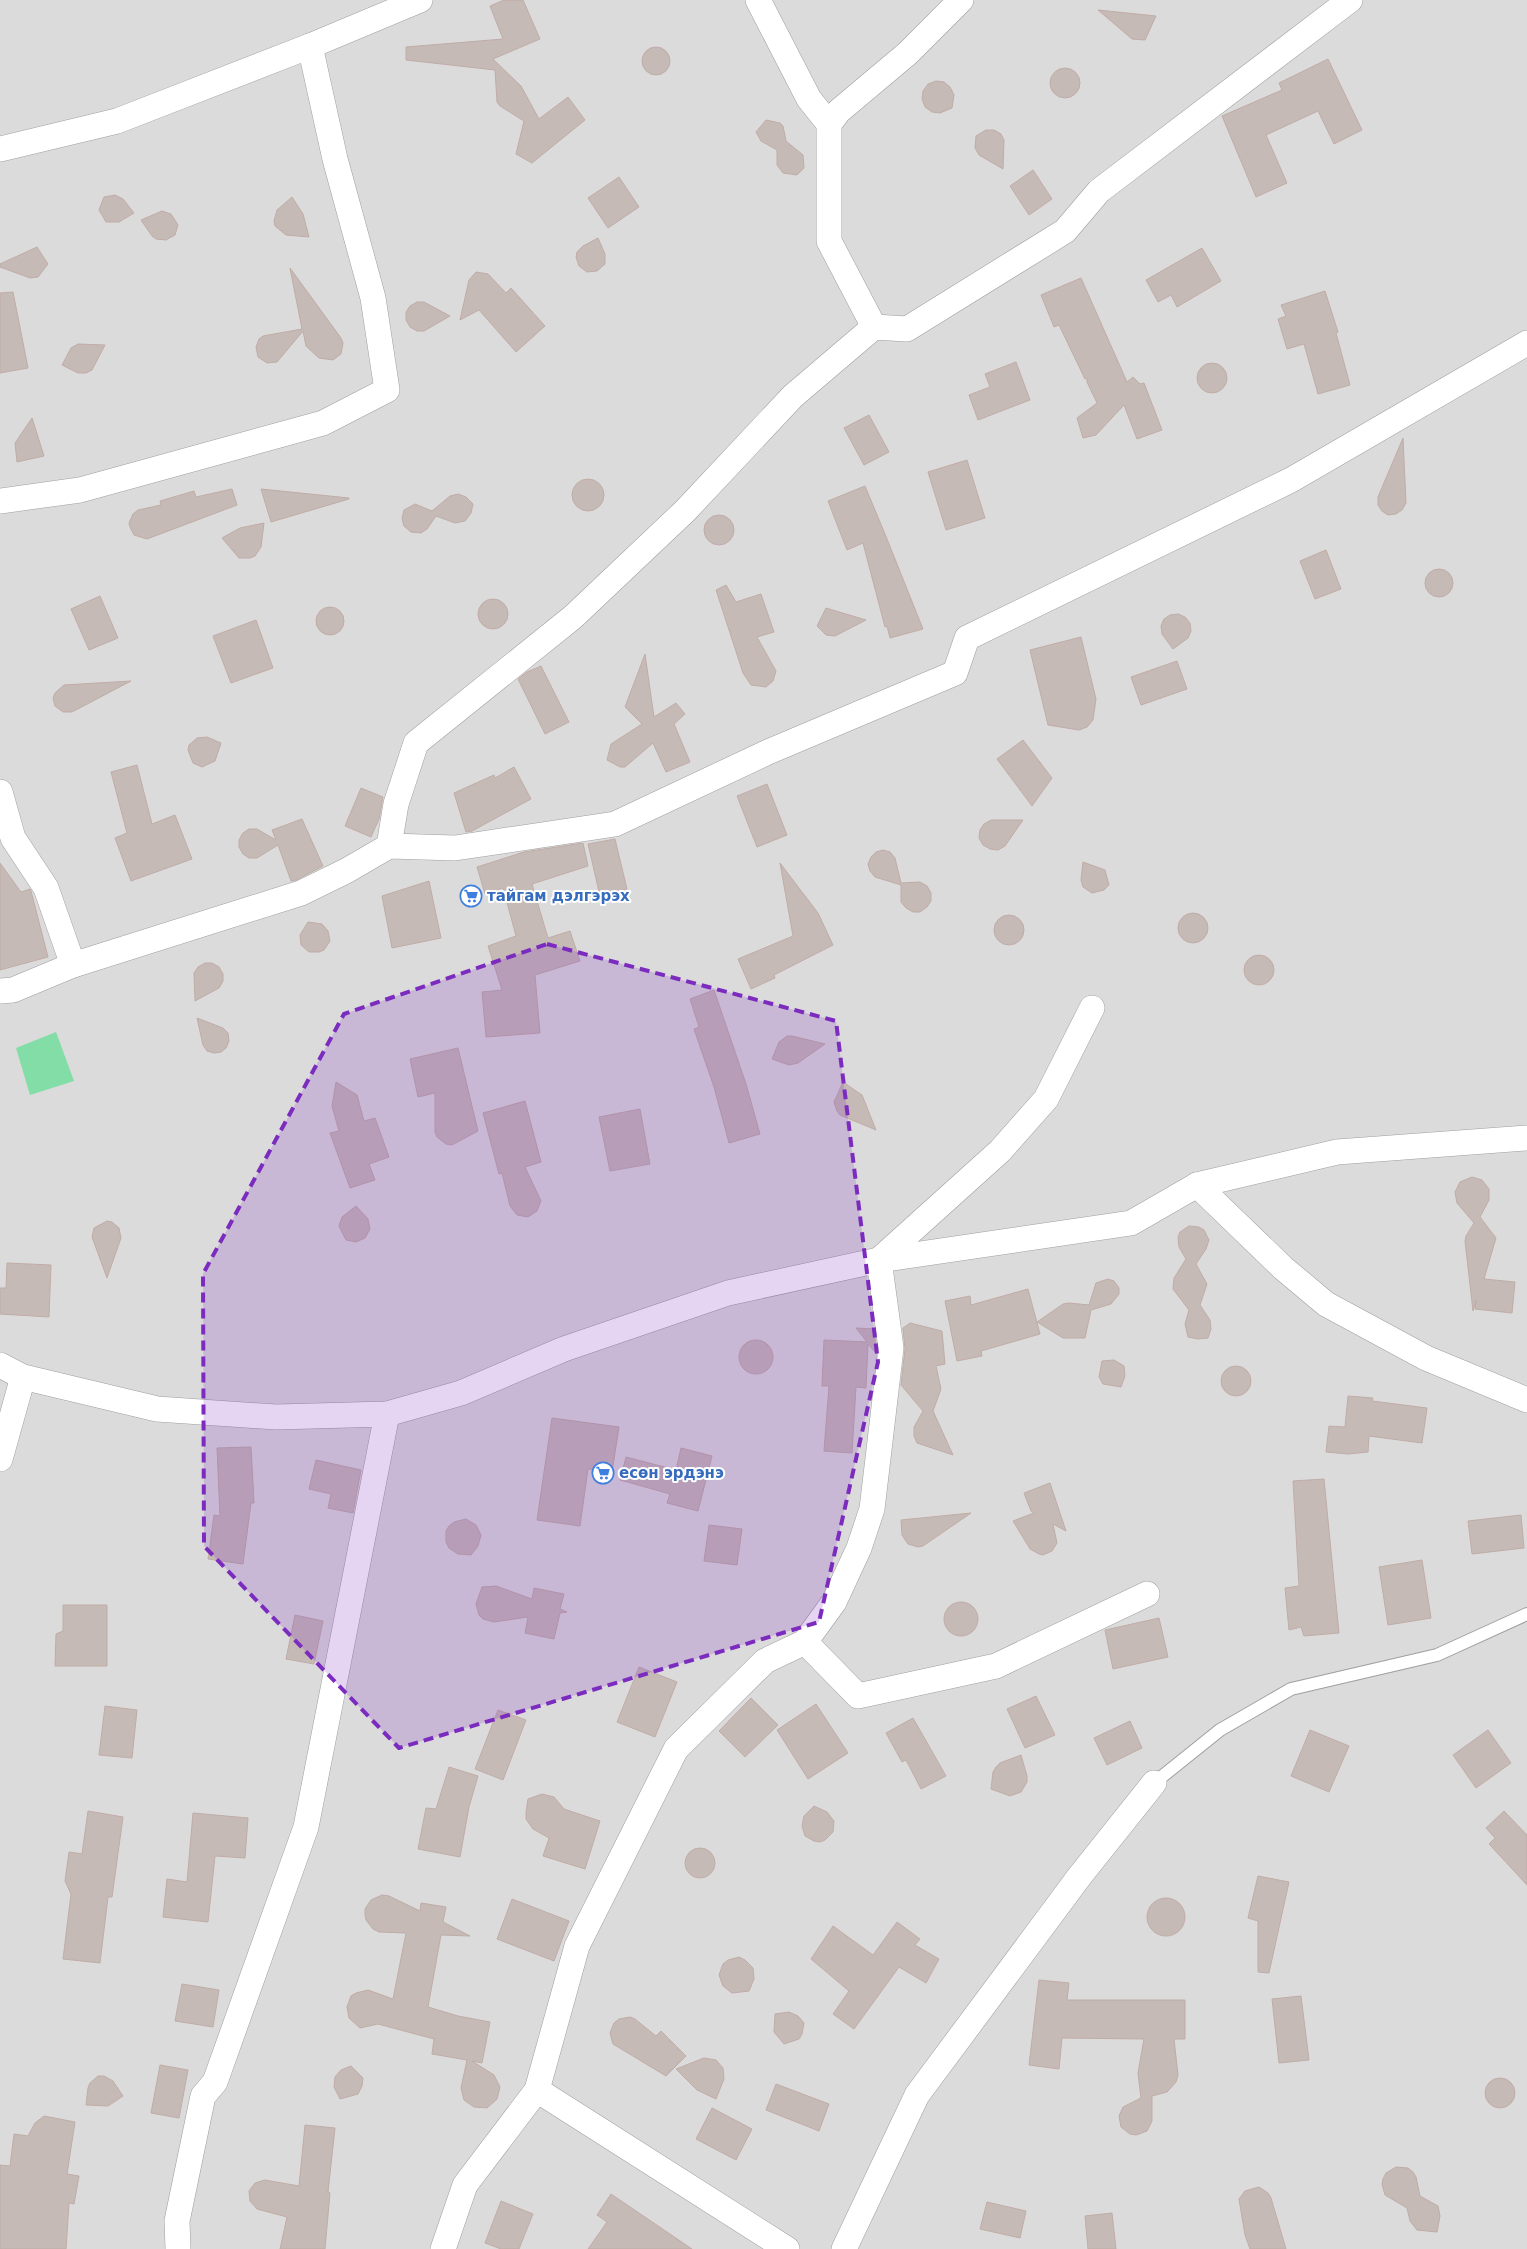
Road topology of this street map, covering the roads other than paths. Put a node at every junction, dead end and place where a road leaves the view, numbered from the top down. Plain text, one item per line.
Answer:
1 (420, 0) edge
2 (758, 0) edge
3 (961, 0) edge
4 (1350, 0) edge
5 (310, 46) junction
6 (829, 124) junction
7 (0, 149) edge
8 (874, 327) junction
9 (1527, 343) edge
10 (0, 502) edge
11 (0, 792) edge
12 (389, 846) junction
13 (73, 965) junction
14 (0, 992) edge
15 (1092, 1008) dead end
16 (1527, 1138) edge
17 (1197, 1185) junction
18 (879, 1260) junction
19 (0, 1365) edge
20 (23, 1377) junction
21 (1527, 1400) edge
22 (387, 1414) junction
23 (0, 1459) edge
24 (1147, 1594) dead end
25 (1527, 1614) edge
26 (805, 1642) junction
27 (1154, 1783) joint
28 (537, 2090) junction
29 (178, 2249) edge
30 (443, 2249) edge
31 (787, 2249) edge
32 (844, 2249) edge

1 - 5 street
2 - 6 street
3 - 6 street
4 - 8 street
5 - 7 street
5 - 10 street
6 - 8 street
8 - 12 street
9 - 12 street
11 - 13 street
12 - 13 street
13 - 14 street
15 - 18 street
16 - 17 street
17 - 18 street
17 - 21 street
18 - 22 street
18 - 26 street
19 - 20 street
20 - 22 street
20 - 23 street
22 - 29 street
24 - 26 street
25 - 27 lane
26 - 28 street
27 - 32 street
28 - 30 street
28 - 31 street

